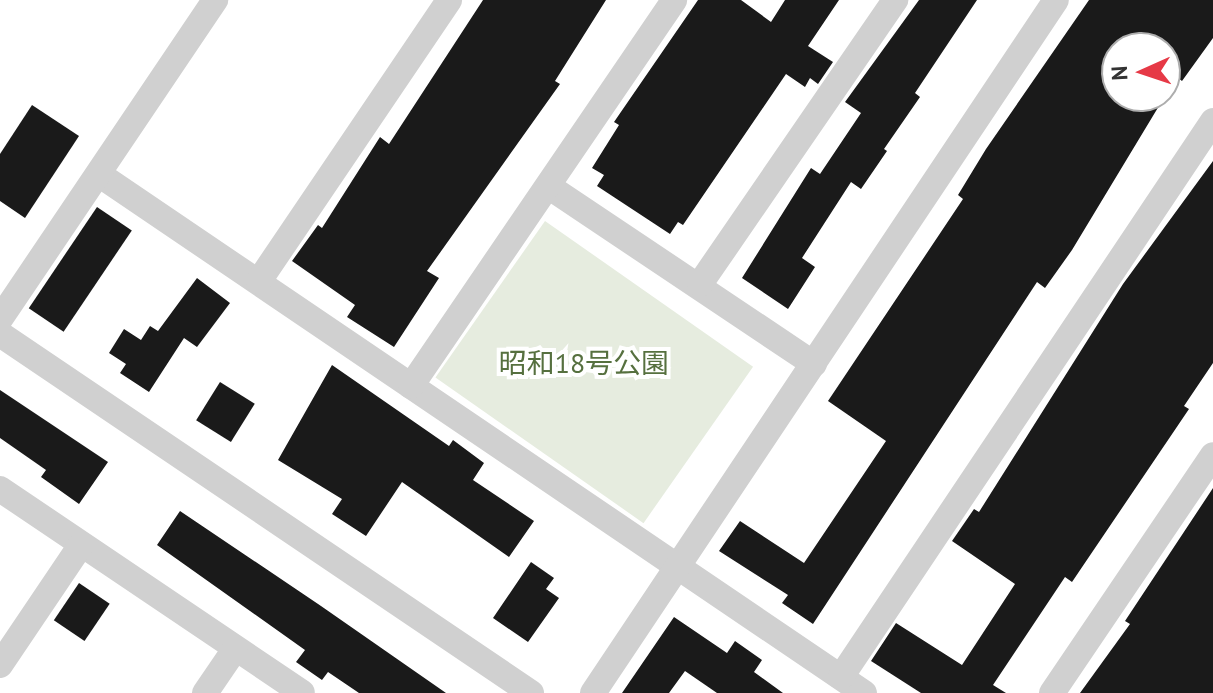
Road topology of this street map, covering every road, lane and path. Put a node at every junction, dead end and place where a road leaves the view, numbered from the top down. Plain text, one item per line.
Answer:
1 (215, 0) edge
2 (449, 0) edge
3 (674, 0) edge
4 (895, 0) edge
5 (1056, 0) edge
6 (1213, 121) edge
7 (100, 175) junction
8 (548, 186) junction
9 (259, 281) junction
10 (700, 284) junction
11 (0, 319) edge
12 (0, 334) edge
13 (814, 364) junction
14 (411, 386) junction
15 (1213, 455) edge
16 (0, 489) edge
17 (81, 545) junction
18 (681, 565) junction
19 (235, 649) junction
20 (0, 665) edge
21 (841, 677) junction
22 (205, 693) edge
23 (302, 693) edge
24 (531, 693) edge
25 (593, 693) edge
26 (864, 693) edge
27 (1052, 693) edge

1 - 7 street
2 - 9 street
3 - 8 street
4 - 10 street
5 - 13 street
6 - 21 street
7 - 9 street
7 - 11 street
8 - 10 street
8 - 14 street
9 - 14 street
10 - 13 street
12 - 24 street
13 - 18 street
14 - 18 street
15 - 27 street
16 - 17 street
17 - 19 street
17 - 20 street
18 - 21 street
18 - 25 street
19 - 22 street
19 - 23 street
21 - 26 street

